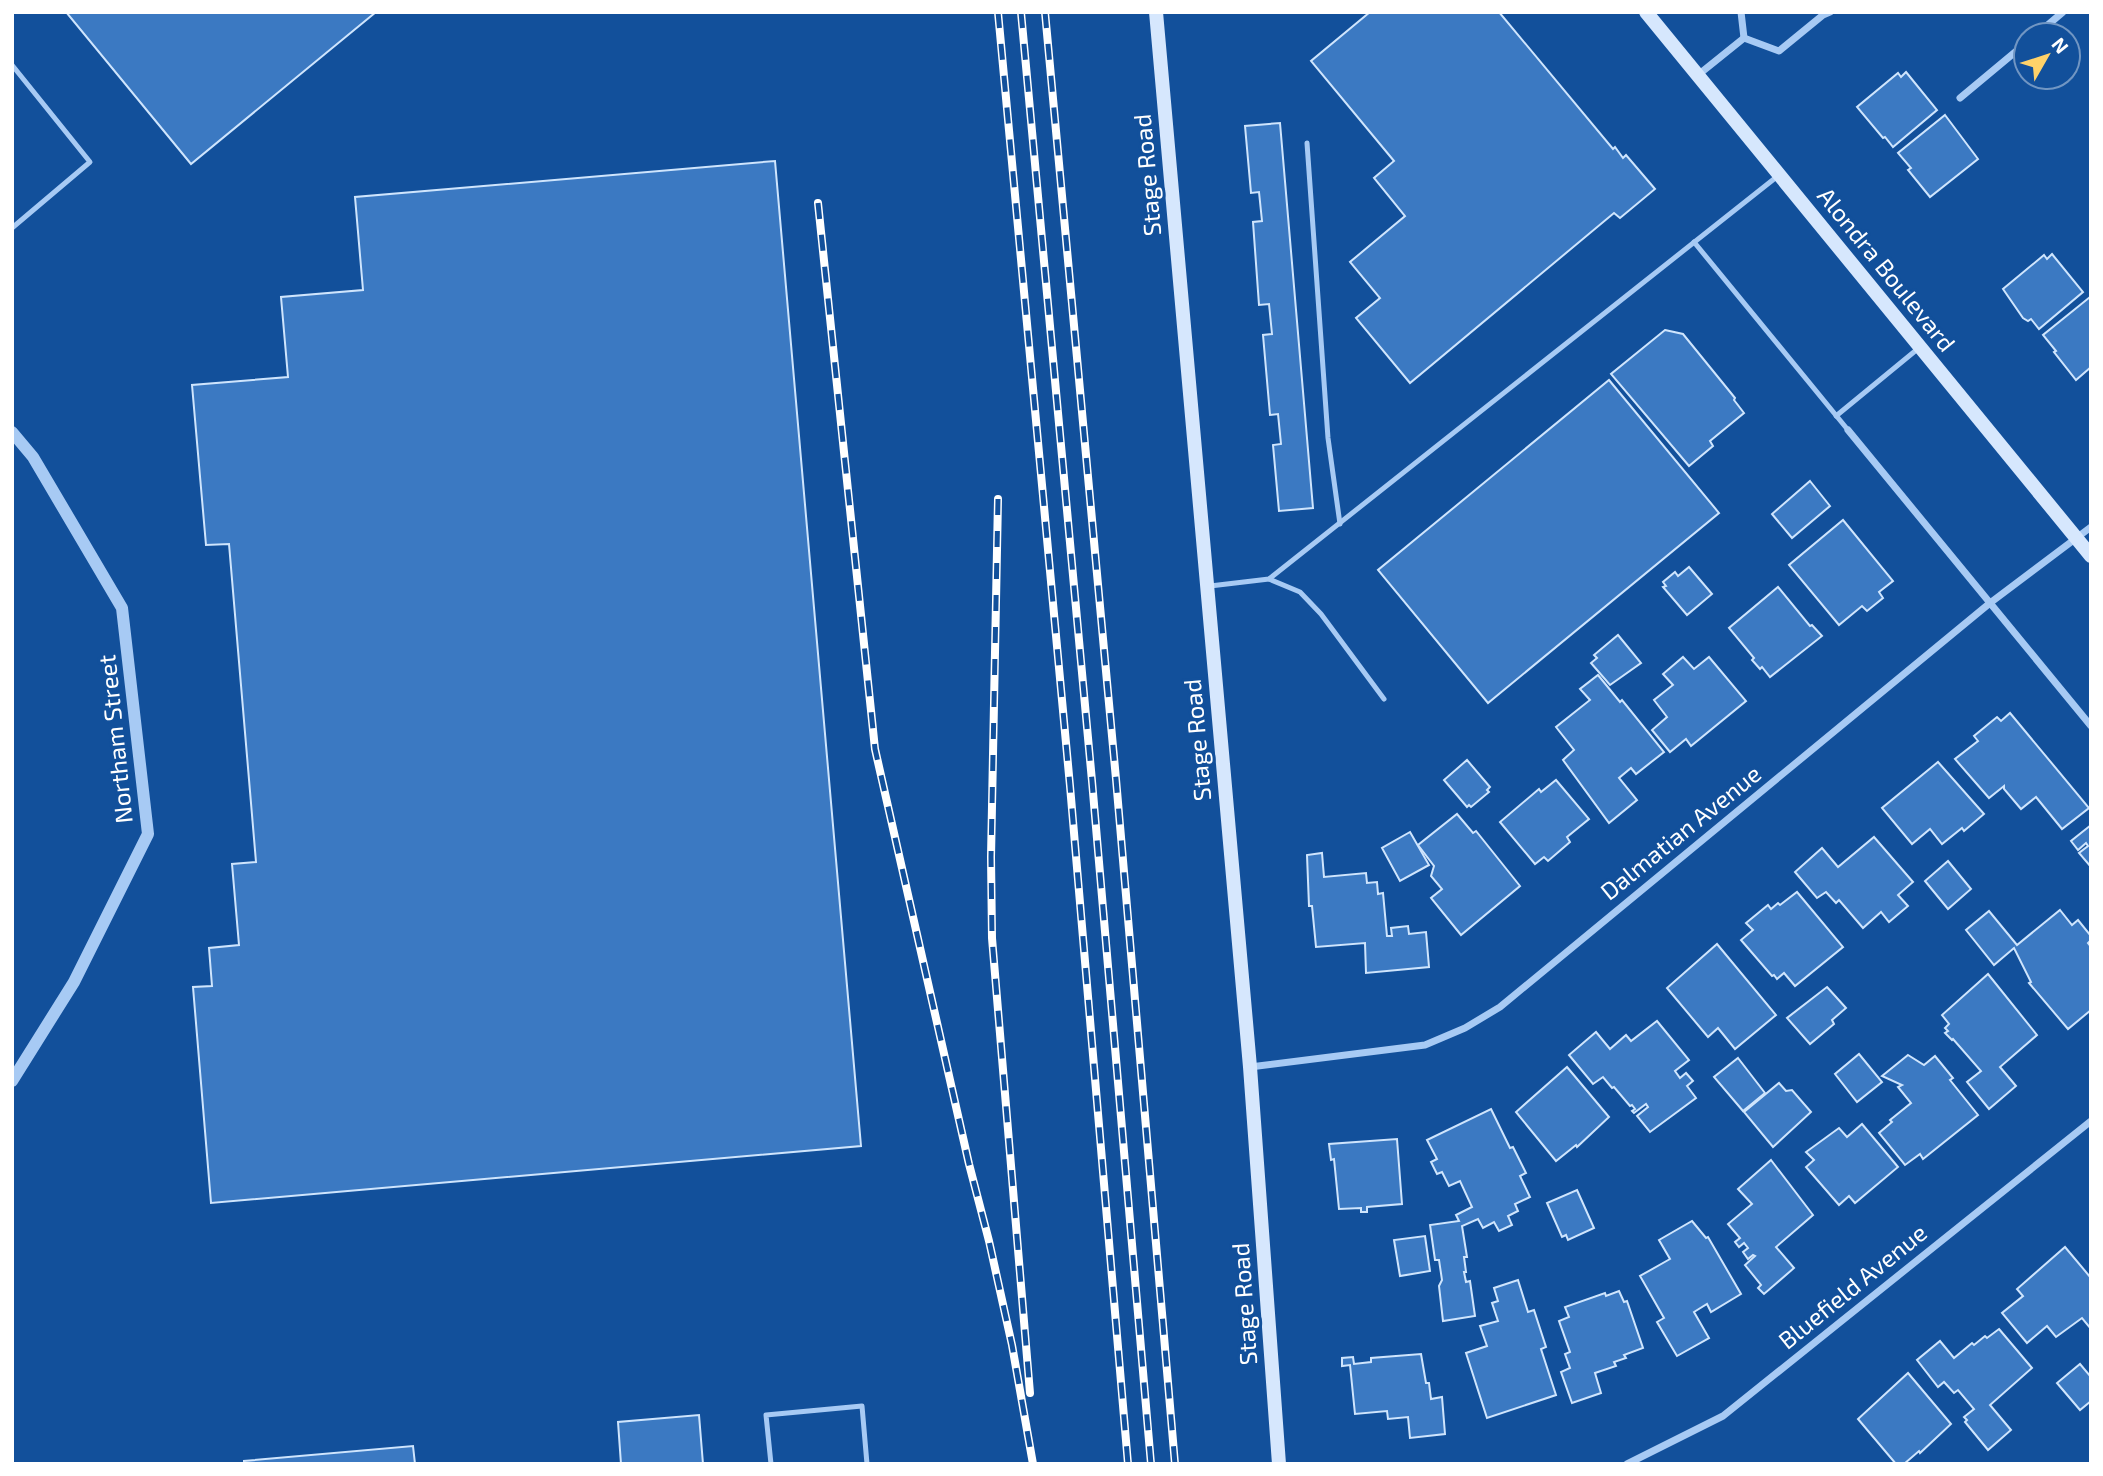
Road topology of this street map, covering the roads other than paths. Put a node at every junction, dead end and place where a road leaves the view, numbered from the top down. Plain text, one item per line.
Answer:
1 (1156, 12) edge
2 (1646, 12) edge
3 (1741, 12) edge
4 (1830, 12) edge
5 (1744, 38) junction
6 (2012, 55) edge
7 (12, 65) edge
8 (1698, 75) junction
9 (1960, 98) dead end
10 (1307, 143) dead end
11 (1779, 175) junction
12 (12, 228) edge
13 (1694, 242) junction
14 (1920, 347) junction
15 (1836, 416) junction
16 (1847, 430) joint
17 (12, 432) edge
18 (1340, 524) junction
19 (2091, 527) edge
20 (2076, 538) junction
21 (2091, 556) edge
22 (1269, 579) junction
23 (1207, 587) junction
24 (1990, 603) junction
25 (1384, 699) dead end
26 (2091, 726) edge
27 (1250, 1067) junction
28 (12, 1081) edge
29 (2091, 1121) edge
30 (771, 1464) edge
31 (867, 1464) edge
32 (1279, 1464) edge
33 (1627, 1464) edge

1 - 23 main road, Stage Road
2 - 8 main road, Alondra Boulevard
3 - 5 street
4 - 5 street
5 - 8 street
6 - 9 street
7 - 12 lane
8 - 11 main road, Alondra Boulevard
10 - 18 lane
11 - 13 lane
11 - 14 main road, Alondra Boulevard
13 - 15 lane
13 - 18 lane
14 - 15 lane
14 - 20 main road, Alondra Boulevard
15 - 16 lane
16 - 24 street
17 - 28 street, Northam Street
18 - 22 lane
19 - 20 street, Dalmatian Avenue
20 - 21 main road, Alondra Boulevard
20 - 24 street, Dalmatian Avenue
22 - 23 lane
22 - 25 lane
23 - 27 main road, Stage Road
24 - 26 street
24 - 27 street, Dalmatian Avenue
27 - 32 main road, Stage Road
29 - 33 street, Bluefield Avenue
30 - 31 lane

